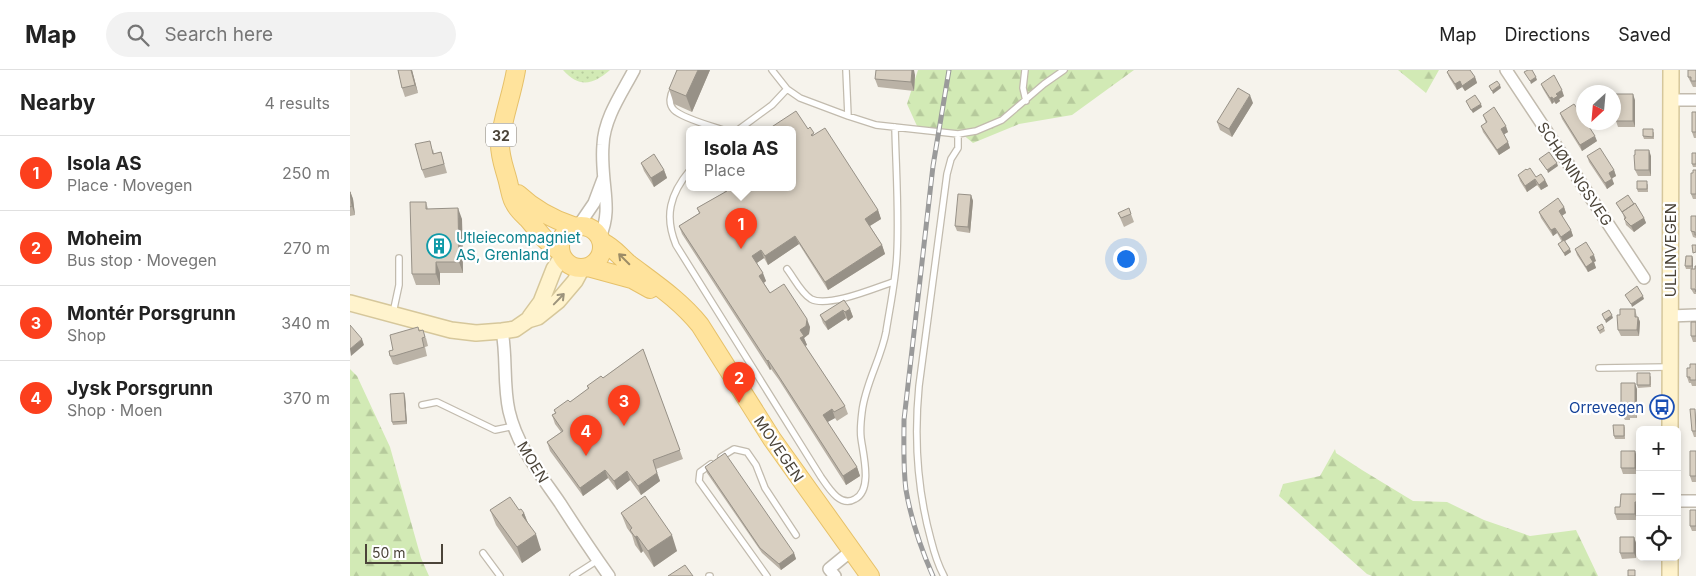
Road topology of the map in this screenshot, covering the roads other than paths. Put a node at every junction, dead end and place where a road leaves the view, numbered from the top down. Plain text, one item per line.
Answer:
1 (634, 70) edge
2 (772, 70) edge
3 (846, 70) edge
4 (1025, 70) edge
5 (1064, 70) edge
6 (1506, 70) edge
7 (1671, 70) edge
8 (514, 75) edge
9 (675, 85) edge
10 (787, 89) junction
11 (1671, 100) junction
12 (1696, 100) edge
13 (1026, 101) junction
14 (848, 116) junction
15 (711, 126) edge
16 (743, 126) edge
17 (895, 127) junction
18 (958, 134) junction
19 (686, 176) edge
20 (603, 178) junction
21 (509, 185) junction
22 (576, 226) junction
23 (601, 240) junction
24 (561, 254) junction
25 (399, 258) dead end
26 (585, 268) junction
27 (787, 269) dead end
28 (1644, 278) dead end
29 (893, 282) junction
30 (673, 299) junction
31 (350, 303) edge
32 (392, 315) junction
33 (1696, 315) edge
34 (1670, 316) junction
35 (528, 320) junction
36 (502, 331) junction
37 (1670, 367) junction
38 (1599, 368) dead end
39 (422, 405) dead end
40 (514, 426) junction
41 (1670, 426) edge
42 (1681, 501) edge
43 (1696, 501) edge
44 (796, 535) dead end
45 (852, 552) junction
46 (483, 553) dead end
47 (598, 560) junction
48 (500, 576) edge
49 (573, 576) edge
50 (609, 576) edge
51 (767, 576) edge
52 (835, 576) edge
53 (870, 576) edge
54 (944, 576) edge

1 - 20 street
2 - 10 lane
3 - 14 lane
4 - 13 lane
5 - 13 lane
6 - 28 street, SCHØNINGSVEG
7 - 11 main road, ULLINVEGEN
8 - 21 main road, 32
9 - 15 lane
10 - 14 lane
10 - 16 lane
11 - 12 street
11 - 34 main road, ULLINVEGEN
13 - 18 lane
14 - 17 lane
17 - 18 lane
17 - 29 lane
18 - 54 lane
19 - 29 lane
20 - 22 street
20 - 23 street
21 - 22 main road, 32
21 - 24 main road, 32
22 - 23 main road, 32
22 - 24 main road
23 - 26 main road
30 -> 23 main road, MOVEGEN / 32
24 - 26 main road, 32
24 - 35 main road
25 - 32 lane
26 - 30 main road, MOVEGEN / 32
35 -> 26 main road
27 - 29 lane
30 - 45 main road, MOVEGEN / 32
31 - 32 main road
32 - 36 main road
33 - 34 street
34 - 37 main road, ULLINVEGEN
35 - 36 main road
36 - 40 street, MOEN
37 - 38 lane
37 - 41 main road, ULLINVEGEN
39 - 40 lane
40 - 47 street, MOEN
42 - 43 street
44 - 51 lane
45 - 52 street
45 - 53 main road, MOVEGEN / 32
46 - 48 lane
47 - 49 lane
47 - 50 street, MOEN

